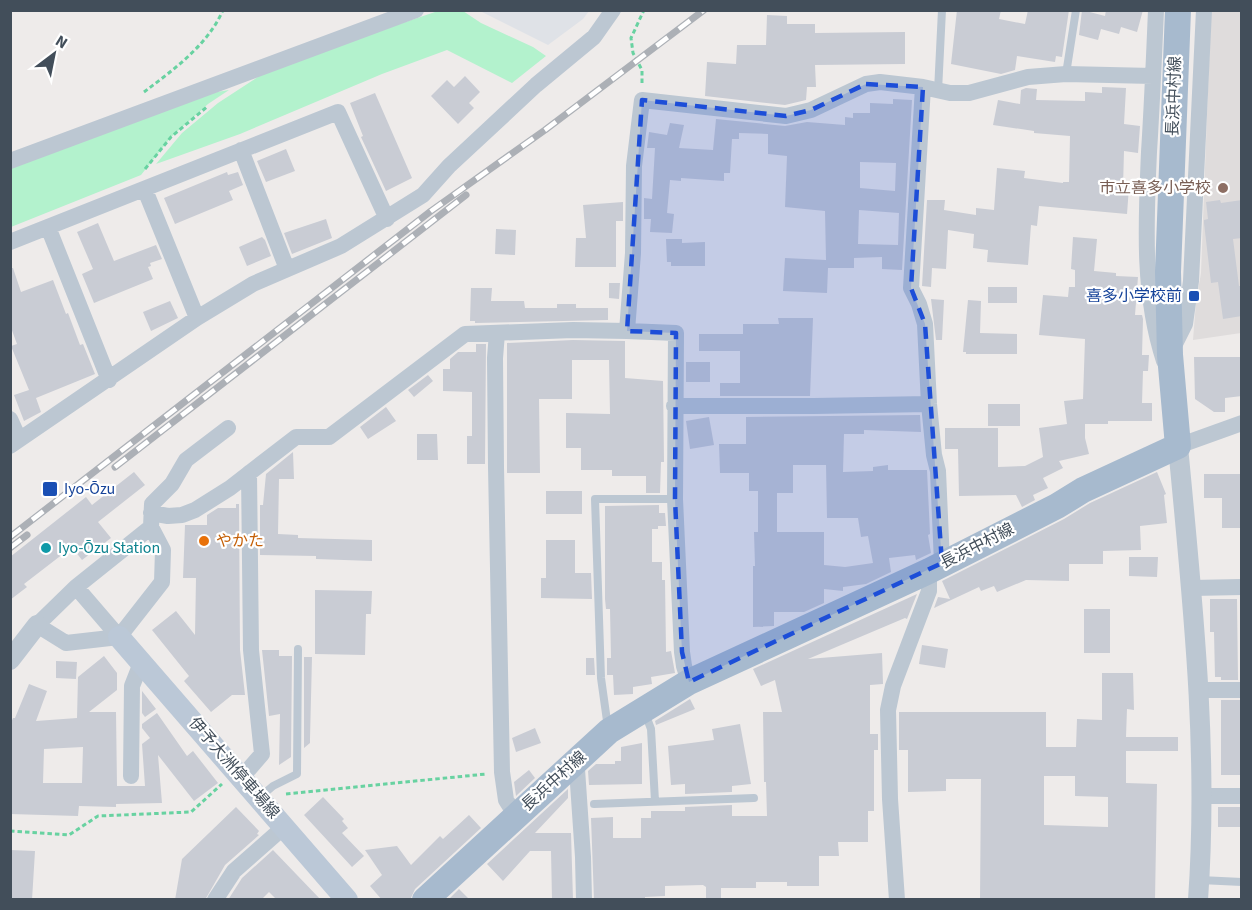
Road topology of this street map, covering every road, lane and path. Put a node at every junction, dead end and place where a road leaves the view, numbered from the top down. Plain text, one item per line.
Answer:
1 (223, 10) edge
2 (416, 10) edge
3 (613, 10) edge
4 (644, 10) edge
5 (942, 10) edge
6 (1076, 10) edge
7 (1156, 10) edge
8 (1178, 10) edge
9 (1204, 10) edge
10 (1066, 74) junction
11 (1164, 80) junction
12 (931, 89) junction
13 (642, 100) junction
14 (212, 103) dead end
15 (133, 114) junction
16 (241, 150) junction
17 (10, 161) edge
18 (139, 192) junction
19 (387, 219) junction
20 (48, 227) junction
21 (10, 242) edge
22 (1169, 268) junction
23 (287, 269) junction
24 (197, 318) junction
25 (627, 332) junction
26 (497, 333) junction
27 (109, 380) junction
28 (1172, 387) junction
29 (929, 404) junction
30 (674, 406) junction
31 (10, 419) edge
32 (1242, 423) edge
33 (228, 428) dead end
34 (15, 443) edge
35 (1178, 446) junction
36 (249, 473) junction
37 (675, 499) junction
38 (151, 520) junction
39 (935, 567) junction
40 (76, 587) junction
41 (1242, 587) edge
42 (1192, 588) junction
43 (37, 625) junction
44 (118, 637) junction
45 (298, 649) dead end
46 (10, 660) edge
47 (141, 663) junction
48 (689, 682) junction
49 (1199, 690) junction
50 (1242, 690) edge
51 (644, 710) junction
52 (609, 731) junction
53 (573, 764) junction
54 (502, 772) junction
55 (240, 774) junction
56 (131, 776) dead end
57 (1202, 796) junction
58 (1242, 796) edge
59 (754, 798) dead end
60 (263, 801) junction
61 (655, 801) junction
62 (594, 804) dead end
63 (516, 816) junction
64 (285, 826) junction
65 (10, 831) edge
66 (1242, 882) edge
67 (1199, 890) edge
68 (215, 900) edge
69 (347, 900) edge
70 (425, 900) edge
71 (584, 900) edge
72 (897, 900) edge

1 - 15 path
2 - 15 street
3 - 19 street
4 - 13 path
5 - 12 lane
6 - 10 lane
7 - 11 street
8 - 11 main road, 長浜中村線
9 - 22 street
10 - 11 street
10 - 12 street
11 - 22 main road, 長浜中村線
12 - 13 street
12 - 29 street
13 - 25 street
14 - 18 path
15 - 17 street
16 - 18 street
16 - 19 street
16 - 23 street
18 - 20 street
18 - 24 street
19 - 23 street
20 - 21 street
20 - 27 street
22 - 28 main road, 長浜中村線
22 - 28 street
23 - 24 street
24 - 27 street
25 - 26 street
25 - 30 street
26 - 36 street
26 - 54 street
27 - 34 street
28 - 35 main road, 長浜中村線
29 - 30 street
29 - 39 street
30 - 37 street
31 - 34 street
32 - 35 street
33 - 38 street
35 - 39 main road, 長浜中村線
35 - 42 street
36 - 38 street
36 - 55 street
37 - 48 street
37 - 52 lane
38 - 40 street
38 - 44 street
39 - 48 main road, 長浜中村線
39 - 72 street
40 - 43 street
40 - 44 street
41 - 42 street
42 - 49 street
43 - 44 street
43 - 46 street
44 - 47 main road, 伊予大洲停車場線
45 - 60 lane
47 - 55 main road, 伊予大洲停車場線
47 - 56 street
48 - 51 main road, 長浜中村線
49 - 50 street
49 - 57 street
51 - 52 main road, 長浜中村線
51 - 61 lane
52 - 53 main road, 長浜中村線
53 - 63 main road, 長浜中村線
53 - 71 street
54 - 60 path
54 - 63 street
55 - 60 main road, 伊予大洲停車場線
55 - 65 path
57 - 58 street
57 - 67 street
59 - 61 lane
60 - 64 main road, 伊予大洲停車場線
61 - 62 lane
63 - 70 main road, 長浜中村線
64 - 68 street
64 - 69 main road, 伊予大洲停車場線
66 - 67 lane

